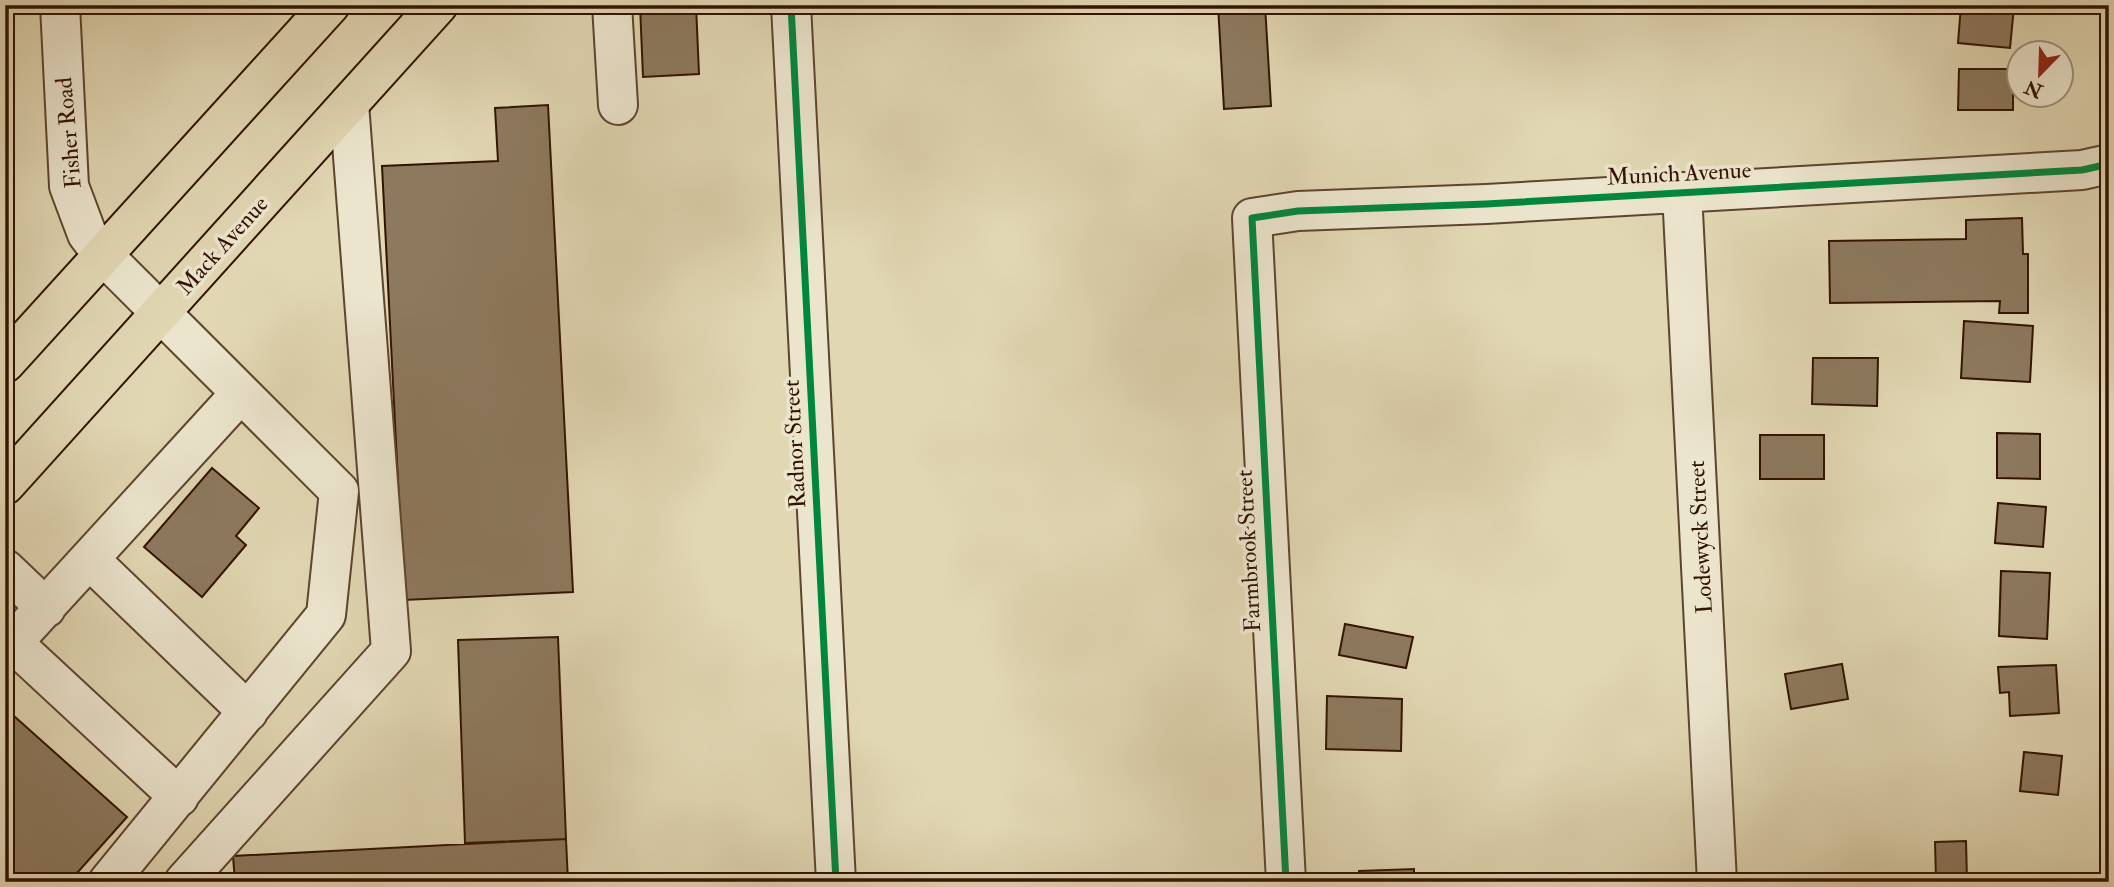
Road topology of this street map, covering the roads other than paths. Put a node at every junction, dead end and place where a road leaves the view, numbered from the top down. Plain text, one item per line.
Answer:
1 (330, 5) edge
2 (438, 5) edge
3 (612, 5) edge
4 (791, 5) edge
5 (64, 9) edge
6 (349, 104) junction
7 (618, 105) dead end
8 (2109, 164) edge
9 (1682, 192) junction
10 (1252, 218) joint
11 (103, 255) junction
12 (161, 312) junction
13 (5, 363) edge
14 (240, 394) junction
15 (5, 485) edge
16 (89, 559) junction
17 (5, 569) edge
18 (46, 608) junction
19 (9, 647) edge
20 (248, 712) junction
21 (179, 796) junction
22 (107, 882) edge
23 (184, 882) edge
24 (836, 882) edge
25 (1286, 882) edge
26 (1717, 882) edge

1 - 11 main road
2 - 6 main road, Mack Avenue
3 - 7 street
4 - 24 street, Radnor Street
5 - 11 street, Fisher Road
6 - 12 main road, Mack Avenue
6 - 23 street
8 - 9 street, Munich Avenue
9 - 10 street, Munich Avenue
9 - 26 street, Lodewyck Street
10 - 25 street, Farmbrook Street
11 - 12 street, Fisher Road
11 - 13 main road
12 - 14 street, Fisher Road
12 - 15 main road, Mack Avenue
14 - 16 street
14 - 20 street, Fisher Road
16 - 18 street
16 - 20 street
17 - 18 street
18 - 19 street
19 - 21 street
20 - 21 street
21 - 22 street

